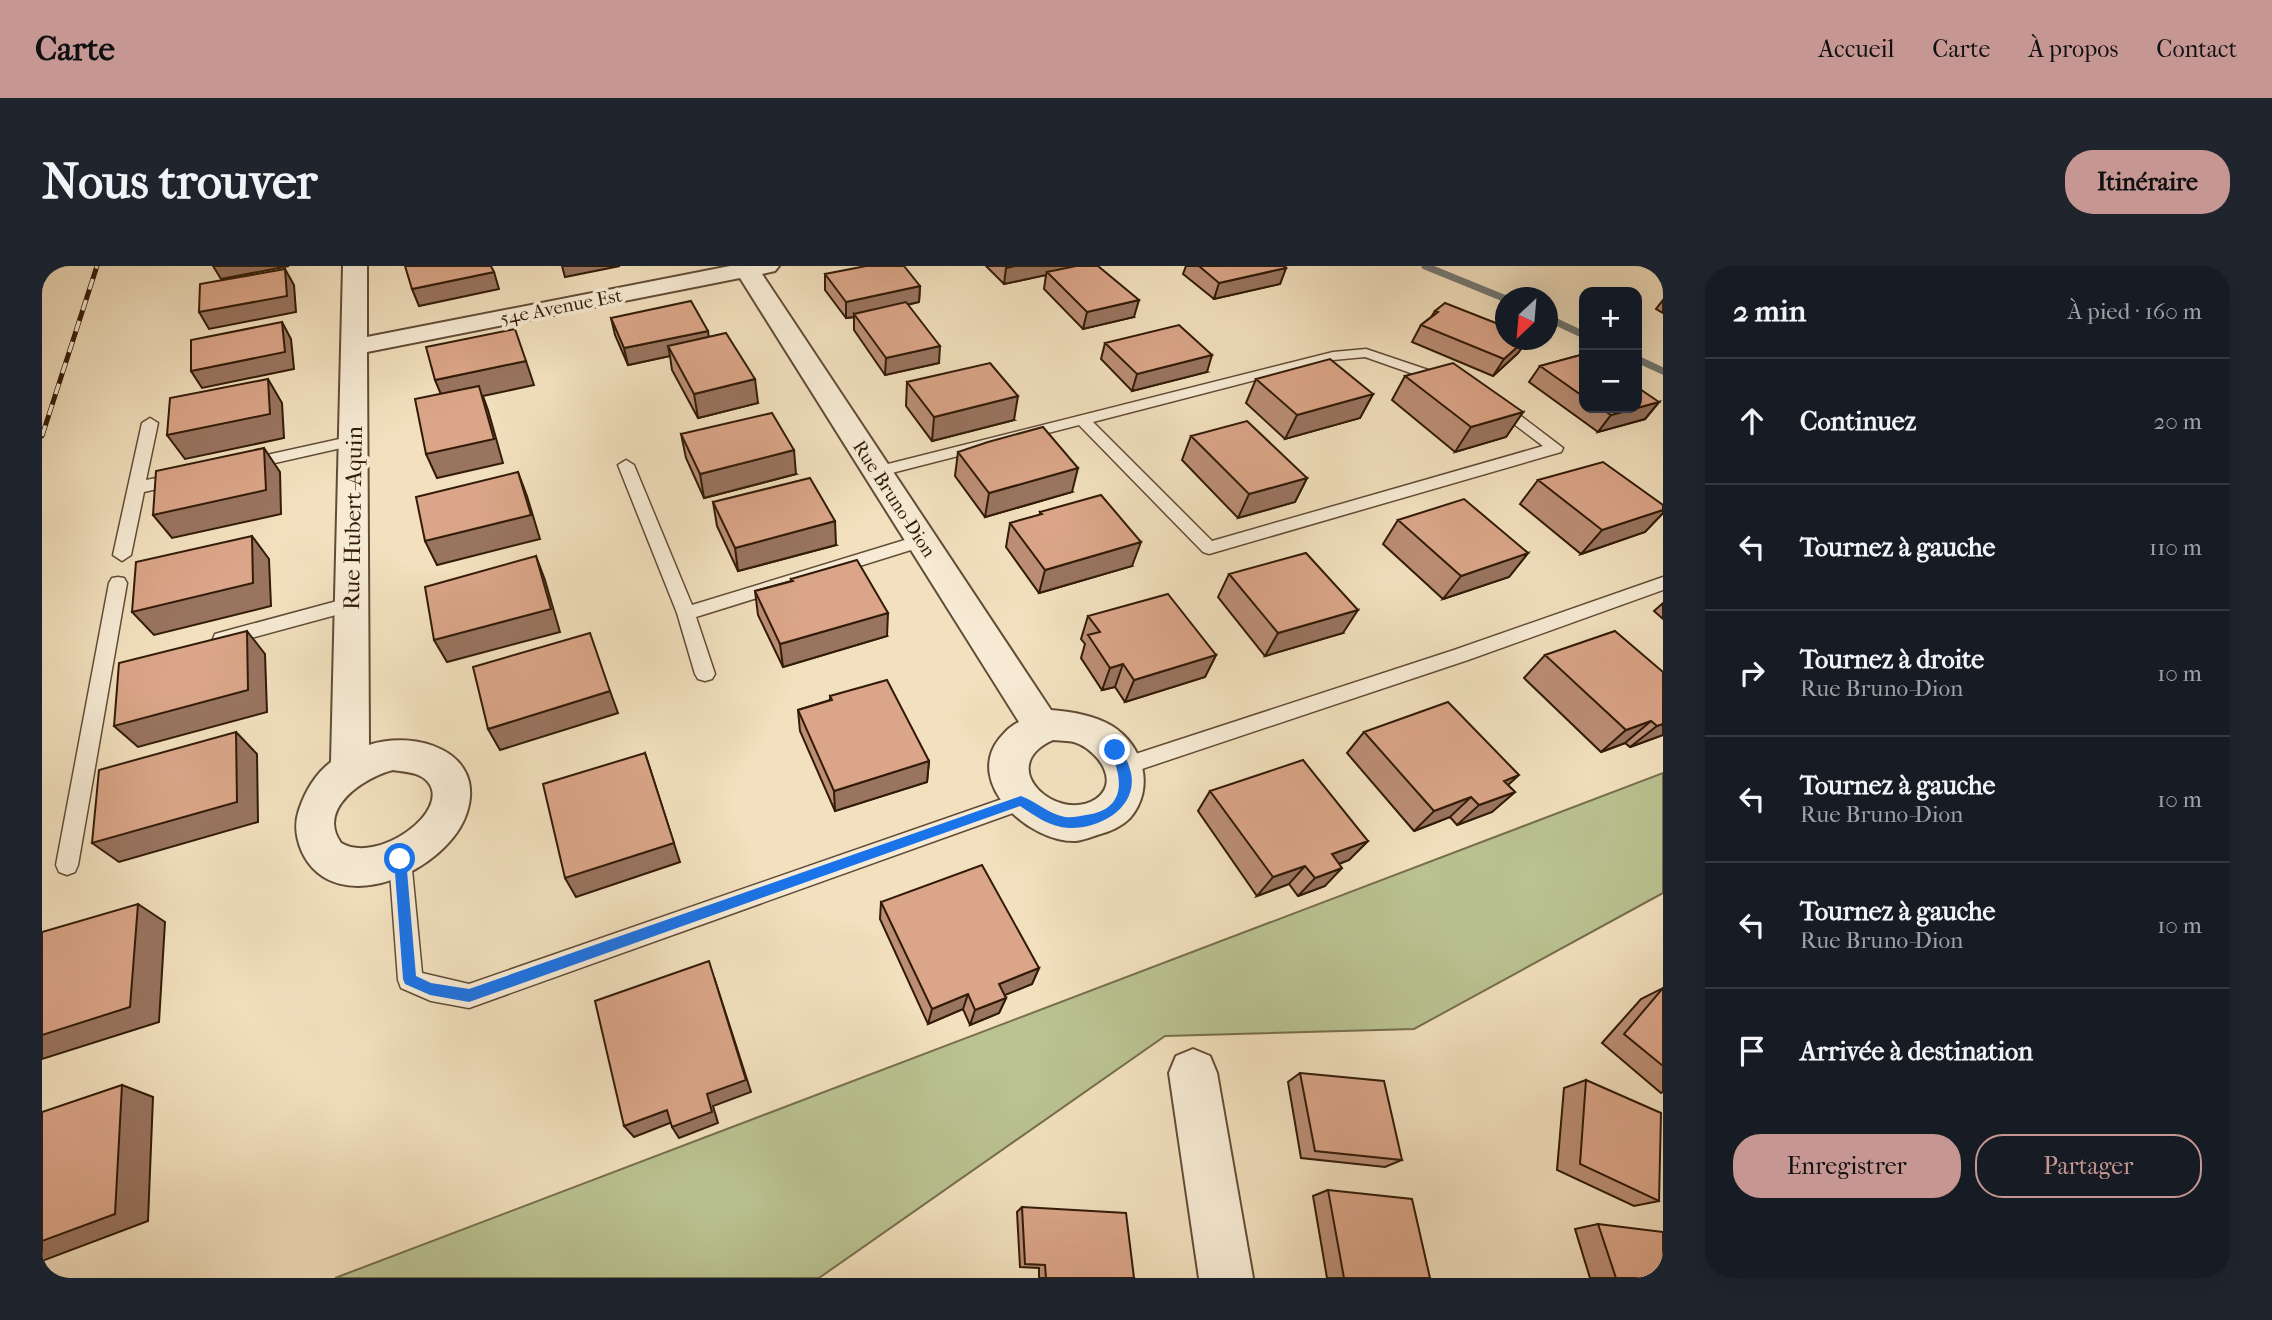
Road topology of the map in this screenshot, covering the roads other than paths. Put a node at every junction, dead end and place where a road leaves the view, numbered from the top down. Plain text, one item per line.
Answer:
1 (355, 266) edge
2 (757, 268) edge
3 (354, 347) junction
4 (1084, 421) junction
5 (150, 423) dead end
6 (353, 441) junction
7 (626, 465) dead end
8 (231, 467) edge
9 (876, 472) junction
10 (204, 473) edge
11 (136, 488) junction
12 (921, 541) junction
13 (122, 555) dead end
14 (118, 583) dead end
15 (1663, 583) edge
16 (352, 604) junction
17 (686, 613) junction
18 (207, 643) edge
19 (128, 664) edge
20 (102, 671) junction
21 (705, 674) dead end
22 (1042, 727) junction
23 (1124, 766) junction
24 (349, 770) junction
25 (1021, 801) junction
26 (400, 859) junction
27 (67, 865) dead end
28 (1193, 1073) dead end
29 (1226, 1278) edge

1 - 3 street, Rue Hubert-Aquin
2 - 3 street, 54e Avenue Est
2 - 9 street, Rue Bruno-Dion
3 - 6 street, Rue Hubert-Aquin
4 - 4 lane
4 - 9 lane
5 - 11 lane
6 - 8 lane
6 - 16 street, Rue Hubert-Aquin
7 - 17 lane
9 - 12 street, Rue Bruno-Dion
10 - 11 lane
11 - 13 lane
12 - 17 lane
12 - 22 street, Rue Bruno-Dion
14 - 20 lane
15 - 23 lane
16 - 18 lane
16 - 24 street, Rue Hubert-Aquin
17 - 21 lane
19 - 20 lane
20 - 27 lane
22 - 23 street
22 - 25 street
23 - 25 street
24 - 26 street
24 - 26 street
25 - 26 lane
28 - 29 street

